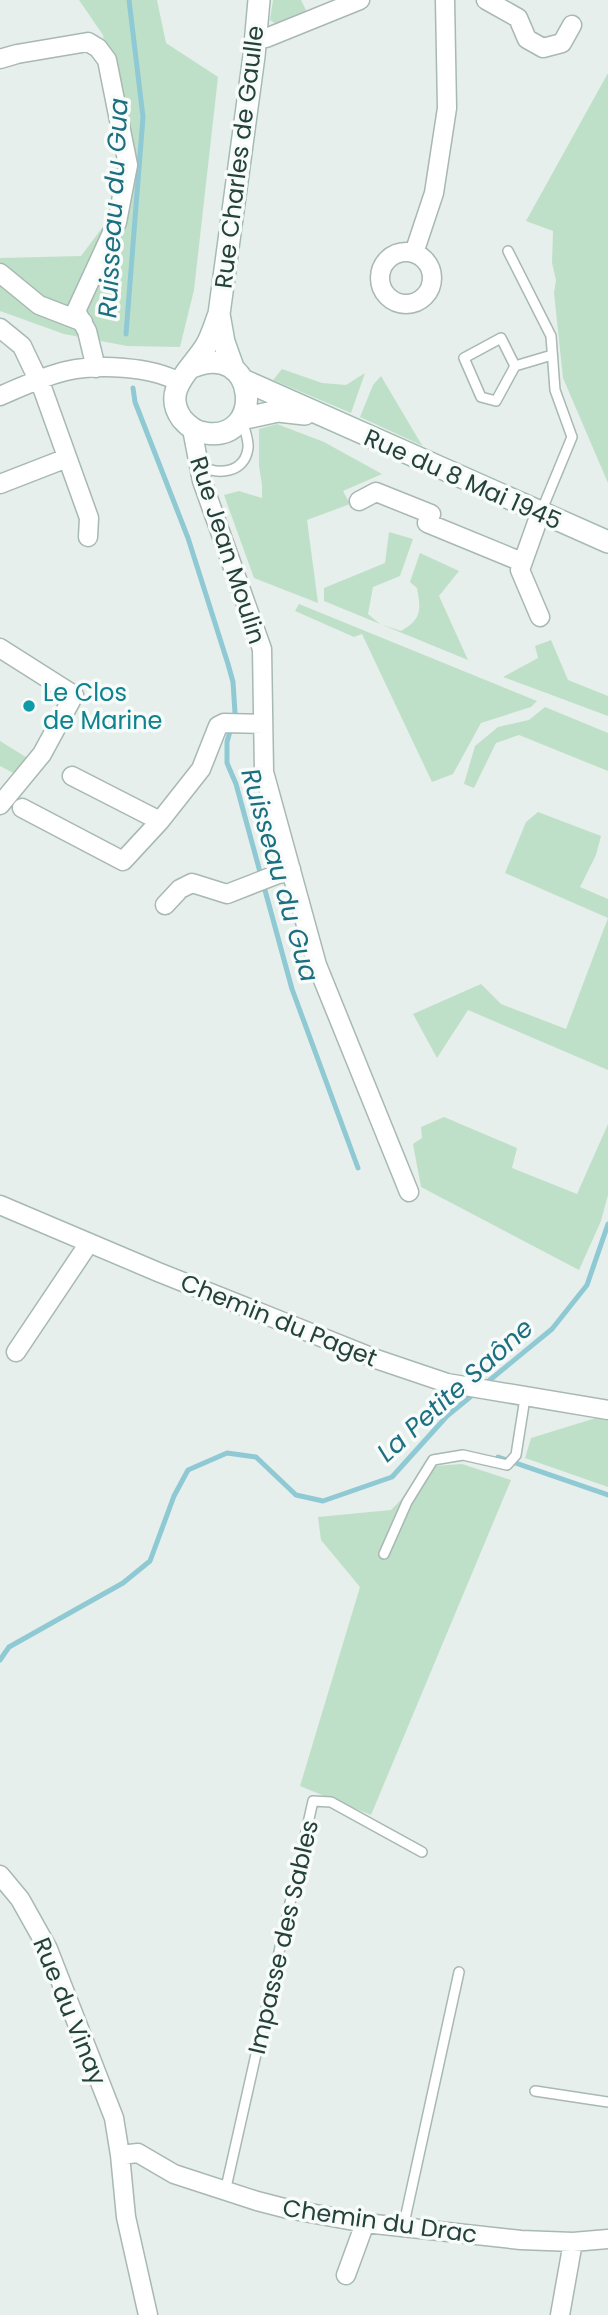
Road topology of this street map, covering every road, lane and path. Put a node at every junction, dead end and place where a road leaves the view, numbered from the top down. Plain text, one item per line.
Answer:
1 (259, 0) edge
2 (360, 0) edge
3 (445, 0) edge
4 (486, 0) edge
5 (572, 24) dead end
6 (256, 37) junction
7 (0, 59) edge
8 (508, 251) dead end
9 (414, 253) dead end
10 (0, 273) edge
11 (219, 314) junction
12 (83, 322) junction
13 (0, 328) edge
14 (552, 355) junction
15 (515, 366) junction
16 (96, 368) junction
17 (185, 374) junction
18 (239, 375) junction
19 (37, 381) junction
20 (0, 396) edge
21 (318, 415) junction
22 (241, 419) junction
23 (192, 429) junction
24 (67, 458) junction
25 (198, 464) junction
26 (0, 484) edge
27 (359, 501) dead end
28 (540, 514) junction
29 (88, 537) dead end
30 (608, 542) edge
31 (522, 562) junction
32 (540, 617) dead end
33 (0, 648) edge
34 (262, 724) junction
35 (72, 776) dead end
36 (0, 805) edge
37 (22, 807) dead end
38 (160, 821) junction
39 (291, 869) junction
40 (165, 905) dead end
41 (409, 1192) dead end
42 (2, 1208) edge
43 (89, 1243) junction
44 (16, 1352) dead end
45 (525, 1398) junction
46 (608, 1410) edge
47 (384, 1554) dead end
48 (422, 1852) dead end
49 (0, 1875) edge
50 (459, 1972) dead end
51 (535, 2091) dead end
52 (608, 2102) edge
53 (120, 2155) junction
54 (225, 2192) junction
55 (365, 2223) junction
56 (403, 2228) junction
57 (608, 2239) edge
58 (573, 2242) junction
59 (346, 2276) dead end
60 (148, 2315) edge
61 (560, 2315) edge

1 - 6 street, Rue Charles de Gaulle
2 - 6 street
3 - 9 street
4 - 5 street
6 - 11 street, Rue Charles de Gaulle
7 - 12 street
8 - 14 lane
10 - 12 street
11 - 17 street, Rue Charles de Gaulle
11 - 18 street, Rue Charles de Gaulle
12 - 16 street
13 - 19 street
14 - 15 lane
14 - 28 lane
15 - 15 lane
16 - 17 street
16 - 19 street
17 - 18 street
17 - 23 street
18 - 21 street, Rue du 8 Mai 1945
18 - 22 street
19 - 20 street
19 - 24 street
21 - 22 street, Rue du 8 Mai 1945
21 - 28 street, Rue du 8 Mai 1945
22 - 23 street
22 - 25 lane
23 - 25 street, Rue Jean Moulin
24 - 26 street
24 - 29 street
25 - 34 street, Rue Jean Moulin
27 - 31 street
28 - 30 street, Rue du 8 Mai 1945
28 - 31 street
31 - 32 street
33 - 36 street
34 - 38 street
34 - 39 street, Rue Jean Moulin
35 - 38 street
37 - 38 street
39 - 40 street
39 - 41 street, Rue Jean Moulin
42 - 43 street, Chemin du Paget
43 - 44 street
43 - 45 street, Chemin du Paget
45 - 46 street, Chemin du Paget
45 - 47 lane
48 - 54 lane, Impasse des Sables
49 - 53 street, Rue du Vinay
50 - 56 lane
51 - 52 lane
53 - 54 street, Chemin du Drac
53 - 60 street, Rue du Vinay
54 - 55 street, Chemin du Drac
55 - 56 street, Chemin du Drac
55 - 59 street
56 - 58 street, Chemin du Drac
57 - 58 street, Chemin du Drac
58 - 61 street

